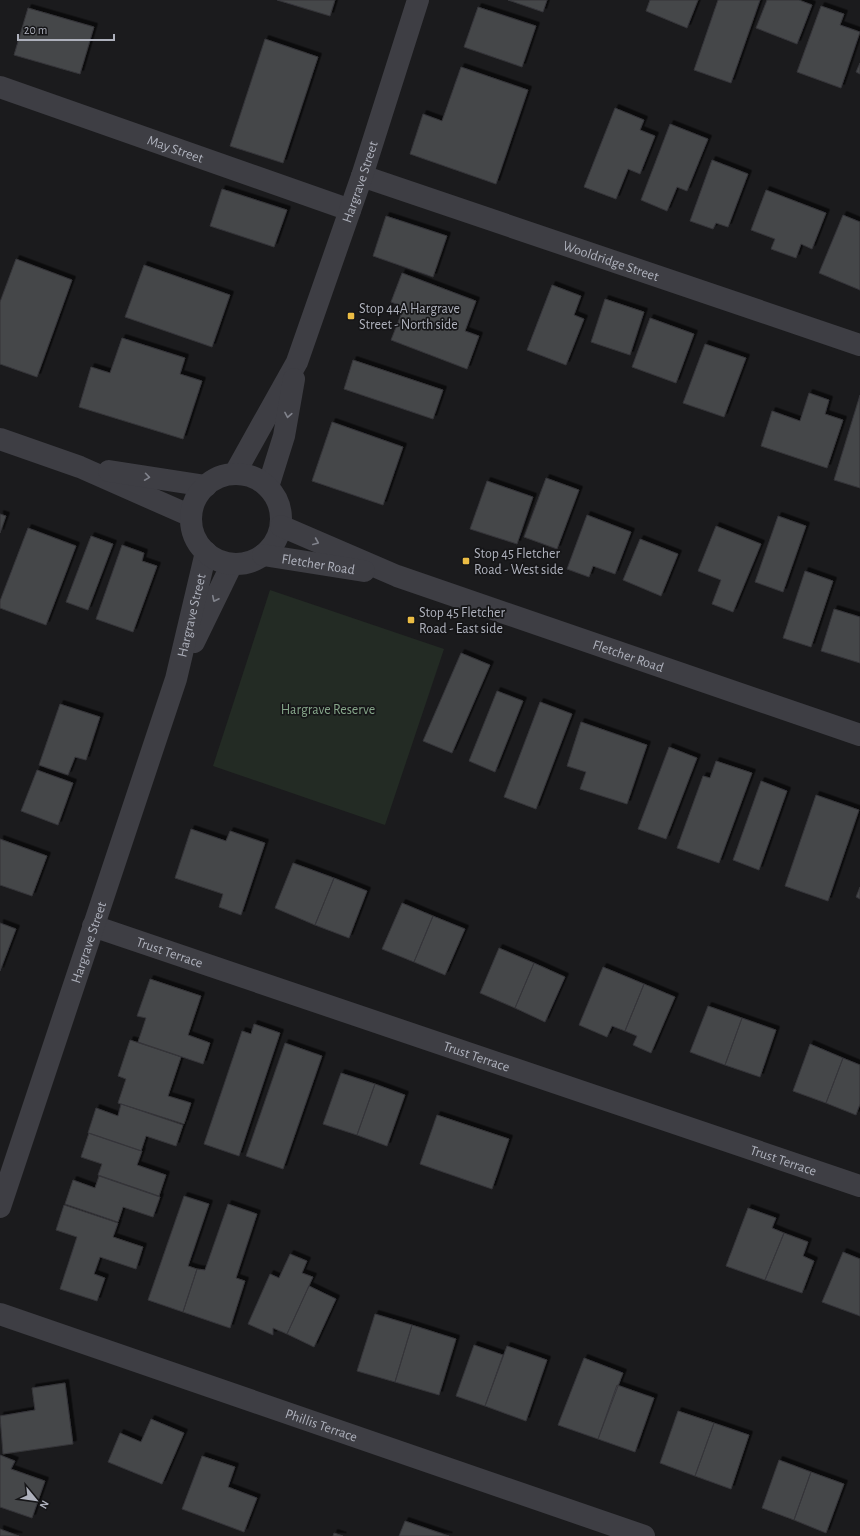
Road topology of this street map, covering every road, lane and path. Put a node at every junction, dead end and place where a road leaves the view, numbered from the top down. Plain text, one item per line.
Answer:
1 (418, 0) edge
2 (0, 87) edge
3 (362, 176) junction
4 (350, 210) junction
5 (860, 345) edge
6 (297, 362) junction
7 (0, 440) edge
8 (80, 467) junction
9 (235, 473) junction
10 (206, 486) junction
11 (268, 486) junction
12 (191, 516) junction
13 (281, 526) junction
14 (206, 552) junction
15 (263, 555) junction
16 (232, 564) junction
17 (397, 576) junction
18 (176, 679) junction
19 (860, 735) edge
20 (93, 926) junction
21 (860, 1186) edge
22 (0, 1207) edge
23 (0, 1314) edge
24 (644, 1536) edge

1 - 3 street, Hargrave Street
2 - 4 street, May Street
3 - 4 street, Hargrave Street
3 - 5 street, Wooldridge Street
4 - 6 street, Hargrave Street
6 - 9 street, Hargrave Street
6 -> 11 street, Hargrave Street
7 - 8 street
8 -> 10 street
8 - 12 street
9 - 10 street
9 - 11 street
10 - 12 street
11 - 13 street
12 - 14 street
13 - 15 street
13 -> 17 street, Fletcher Road
14 - 16 street
14 - 18 street, Hargrave Street
15 - 16 street
15 - 17 street, Fletcher Road
16 -> 18 street, Hargrave Street
17 - 19 street, Fletcher Road
18 - 20 street, Hargrave Street
20 - 21 street, Trust Terrace
20 - 22 street, Hargrave Street
23 - 24 street, Phillis Terrace

